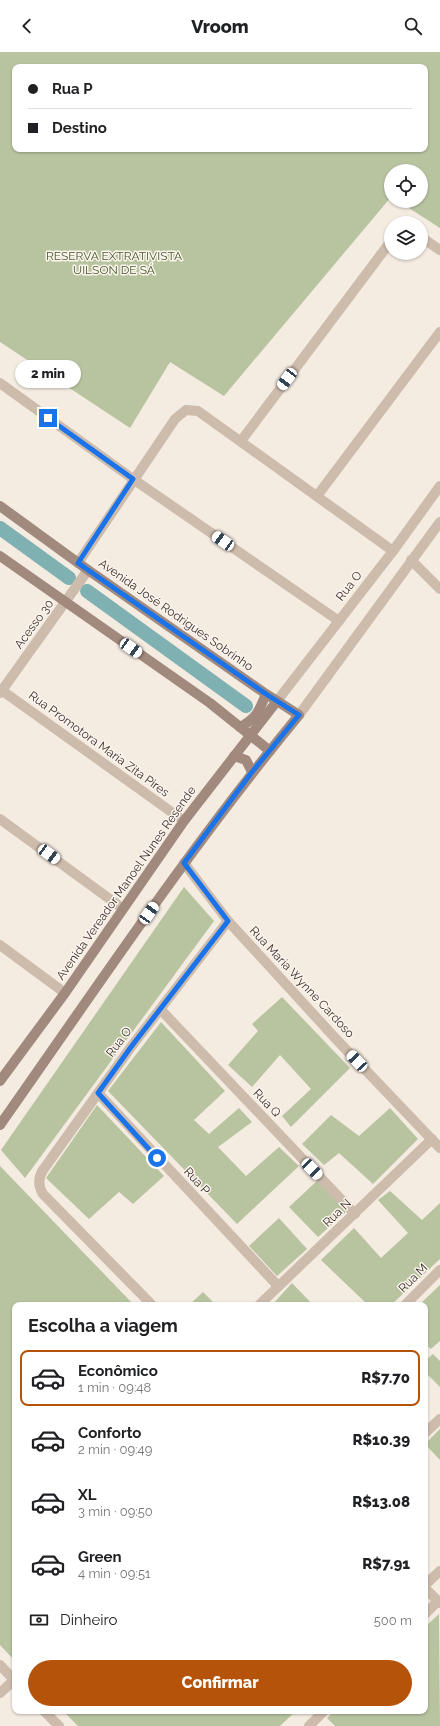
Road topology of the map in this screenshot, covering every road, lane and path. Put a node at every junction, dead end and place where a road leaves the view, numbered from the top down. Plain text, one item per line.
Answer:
1 (428, 242) edge
2 (384, 250) edge
3 (440, 250) edge
4 (440, 332) edge
5 (0, 383) edge
6 (241, 441) junction
7 (133, 479) junction
8 (440, 486) edge
9 (317, 496) junction
10 (0, 506) edge
11 (440, 522) edge
12 (393, 550) junction
13 (0, 556) edge
14 (411, 560) junction
15 (78, 563) junction
16 (88, 570) junction
17 (440, 589) edge
18 (65, 602) junction
19 (339, 620) junction
20 (1, 691) edge
21 (266, 694) junction
22 (277, 701) junction
23 (299, 715) junction
24 (240, 727) junction
25 (250, 735) junction
26 (270, 750) junction
27 (234, 756) junction
28 (252, 772) junction
29 (0, 819) edge
30 (184, 821) junction
31 (184, 863) junction
32 (122, 908) junction
33 (228, 921) junction
34 (0, 945) edge
35 (65, 993) junction
36 (161, 1010) junction
37 (1, 1076) edge
38 (98, 1093) junction
39 (0, 1125) edge
40 (432, 1139) junction
41 (440, 1148) edge
42 (355, 1214) junction
43 (440, 1270) edge
44 (278, 1286) junction
45 (149, 1302) edge
46 (262, 1302) edge
47 (408, 1302) edge
48 (440, 1419) edge
49 (428, 1430) edge
50 (440, 1571) edge
51 (428, 1584) edge
52 (428, 1590) edge
53 (439, 1602) edge
54 (428, 1611) edge
55 (0, 1665) edge
56 (12, 1678) edge
57 (12, 1682) edge
58 (0, 1693) edge
59 (47, 1714) edge
60 (322, 1714) edge
61 (315, 1724) edge
62 (58, 1726) edge

1 - 3 street
2 - 6 street
4 - 9 street
5 - 7 street
6 - 7 street
6 - 9 street
7 - 15 street
7 - 19 street
8 - 12 street, Rua O
9 - 12 street
10 - 15 street, Avenida José Rodrigues Sobrinho
11 - 14 street
12 - 19 street, Rua O
13 - 18 street
14 - 17 street
14 - 23 street
15 - 16 street, Avenida José Rodrigues Sobrinho
16 - 18 street, Acesso 30
16 - 21 street, Avenida José Rodrigues Sobrinho
18 - 20 street, Acesso 30
18 - 24 street
19 - 22 street, Rua O
20 - 30 street, Rua Promotora Maria Zita Pires
21 - 22 street, Avenida José Rodrigues Sobrinho
21 - 24 street
22 - 23 street, Avenida José Rodrigues Sobrinho
22 - 25 street, Avenida Vereador Manoel Nunes Resende
23 - 26 street
24 - 25 street
25 - 26 street
25 - 27 street, Avenida Vereador Manoel Nunes Resende
26 - 28 street
27 - 28 street
27 - 30 street, Avenida Vereador Manoel Nunes Resende
28 - 31 street
29 - 32 street
30 - 32 street, Avenida Vereador Manoel Nunes Resende
31 - 33 street, Rua Maria Wynne Cardoso
31 - 39 street
32 - 35 street, Avenida Vereador Manoel Nunes Resende
33 - 36 street, Rua O
33 - 40 street, Rua Maria Wynne Cardoso
34 - 35 street
35 - 37 street, Avenida Vereador Manoel Nunes Resende
36 - 38 street, Rua O
36 - 42 street, Rua Q
38 - 44 street, Rua P
38 - 45 street, Rua O
40 - 41 street, Rua Maria Wynne Cardoso
40 - 42 street, Rua N
42 - 44 street, Rua N
43 - 47 street, Rua M
44 - 46 street, Rua N
48 - 49 street
50 - 51 street
52 - 53 street
53 - 54 street
55 - 56 street
57 - 58 street
59 - 62 street
60 - 61 street

